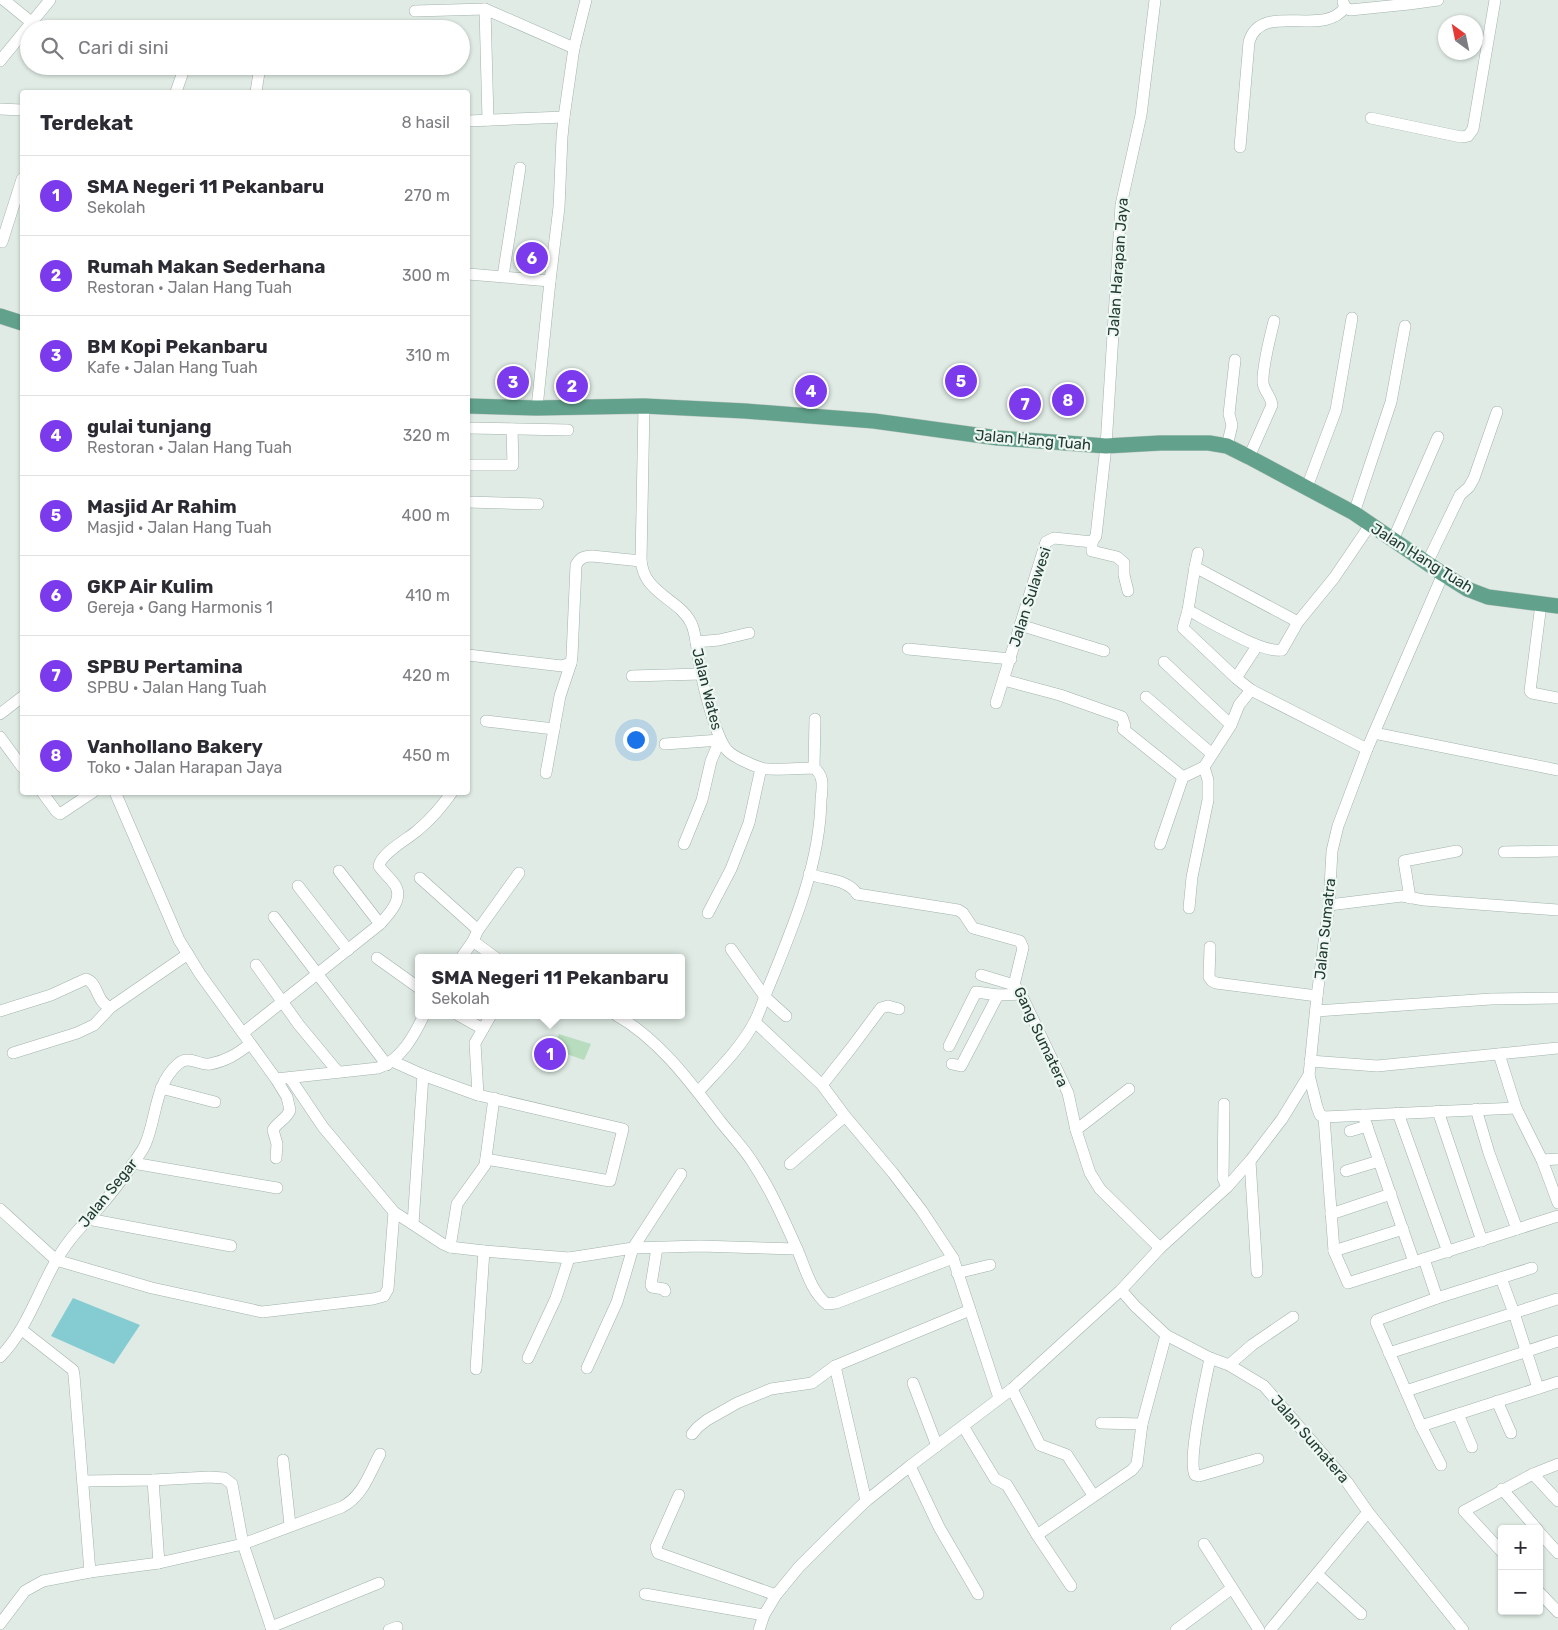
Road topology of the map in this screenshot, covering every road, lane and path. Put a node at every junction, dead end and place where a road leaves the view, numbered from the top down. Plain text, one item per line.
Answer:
1 (4, 0) edge
2 (50, 0) edge
3 (586, 0) edge
4 (1155, 0) edge
5 (1438, 0) edge
6 (1495, 0) edge
7 (1344, 3) edge
8 (485, 9) junction
9 (415, 11) dead end
10 (29, 20) edge
11 (33, 20) edge
12 (20, 36) edge
13 (574, 48) junction
14 (0, 61) edge
15 (182, 75) edge
16 (259, 75) edge
17 (177, 90) edge
18 (256, 90) edge
19 (0, 109) edge
20 (20, 110) edge
21 (564, 117) junction
22 (1371, 118) dead end
23 (488, 120) junction
24 (470, 121) edge
25 (1240, 147) dead end
26 (520, 168) dead end
27 (20, 185) edge
28 (2, 242) dead end
29 (470, 274) edge
30 (502, 276) junction
31 (550, 280) junction
32 (0, 316) edge
33 (1352, 318) dead end
34 (1274, 321) dead end
35 (20, 322) edge
36 (1405, 326) dead end
37 (1235, 360) dead end
38 (470, 406) edge
39 (644, 406) junction
40 (537, 408) junction
41 (1497, 412) dead end
42 (470, 428) edge
43 (512, 429) junction
44 (568, 430) dead end
45 (1438, 437) dead end
46 (1106, 446) junction
47 (1227, 446) junction
48 (1249, 457) junction
49 (470, 465) edge
50 (1307, 487) junction
51 (470, 502) edge
52 (538, 504) dead end
53 (1354, 513) junction
54 (1370, 525) junction
55 (1393, 540) junction
56 (1092, 542) junction
57 (1198, 553) dead end
58 (641, 561) junction
59 (1427, 563) junction
60 (1195, 567) junction
61 (1443, 574) junction
62 (1128, 591) dead end
63 (1541, 604) junction
64 (1558, 606) edge
65 (1188, 610) junction
66 (1298, 622) junction
67 (1020, 625) junction
68 (749, 633) dead end
69 (696, 642) junction
70 (1257, 646) junction
71 (908, 649) dead end
72 (1104, 650) dead end
73 (470, 655) edge
74 (1011, 658) junction
75 (1164, 662) dead end
76 (571, 663) junction
77 (702, 674) junction
78 (632, 676) dead end
79 (1236, 678) junction
80 (1004, 680) junction
81 (1251, 690) junction
82 (1146, 697) dead end
83 (1558, 698) edge
84 (20, 699) edge
85 (996, 703) dead end
86 (0, 714) edge
87 (815, 719) dead end
88 (486, 720) dead end
89 (1231, 725) junction
90 (554, 729) junction
91 (1374, 733) junction
92 (0, 737) edge
93 (720, 740) junction
94 (665, 744) dead end
95 (1367, 750) junction
96 (1212, 754) junction
97 (20, 764) edge
98 (1204, 767) junction
99 (762, 768) junction
100 (814, 768) junction
101 (1558, 770) edge
102 (546, 773) dead end
103 (1183, 777) junction
104 (44, 795) edge
105 (88, 795) edge
106 (116, 795) edge
107 (449, 795) edge
108 (684, 844) dead end
109 (1160, 844) dead end
110 (1457, 851) dead end
111 (1504, 852) dead end
112 (1558, 852) edge
113 (339, 871) dead end
114 (519, 873) dead end
115 (809, 874) junction
116 (420, 878) dead end
117 (298, 886) dead end
118 (1410, 898) junction
119 (1329, 905) junction
120 (1189, 908) dead end
121 (1558, 910) edge
122 (708, 913) dead end
123 (274, 916) dead end
124 (380, 924) junction
125 (478, 930) junction
126 (473, 941) junction
127 (1210, 947) dead end
128 (732, 949) dead end
129 (348, 950) junction
130 (188, 954) junction
131 (464, 954) edge
132 (491, 954) edge
133 (377, 958) dead end
134 (256, 965) dead end
135 (317, 975) junction
136 (981, 975) dead end
137 (415, 985) edge
138 (1017, 990) junction
139 (998, 995) junction
140 (1317, 996) junction
141 (765, 998) junction
142 (1558, 998) edge
143 (283, 1002) junction
144 (111, 1007) junction
145 (899, 1009) dead end
146 (0, 1011) edge
147 (1316, 1011) junction
148 (786, 1016) dead end
149 (422, 1019) edge
150 (465, 1019) edge
151 (489, 1019) edge
152 (623, 1019) edge
153 (755, 1022) junction
154 (483, 1029) junction
155 (243, 1033) junction
156 (250, 1044) junction
157 (949, 1046) dead end
158 (1558, 1048) edge
159 (13, 1053) dead end
160 (1499, 1054) junction
161 (1310, 1062) junction
162 (389, 1063) junction
163 (952, 1064) dead end
164 (338, 1072) junction
165 (423, 1075) junction
166 (1309, 1075) junction
167 (290, 1078) junction
168 (276, 1079) junction
169 (822, 1085) junction
170 (162, 1088) junction
171 (1129, 1089) dead end
172 (698, 1092) junction
173 (478, 1095) junction
174 (494, 1098) junction
175 (215, 1102) dead end
176 (1224, 1104) dead end
177 (1516, 1108) junction
178 (1476, 1109) junction
179 (1438, 1111) junction
180 (1398, 1113) junction
181 (1363, 1115) junction
182 (845, 1116) junction
183 (1324, 1117) junction
184 (1367, 1126) junction
185 (1076, 1130) junction
186 (1350, 1131) dead end
187 (276, 1158) dead end
188 (486, 1158) junction
189 (1558, 1159) edge
190 (1542, 1160) junction
191 (1250, 1161) junction
192 (1379, 1161) junction
193 (133, 1163) junction
194 (790, 1164) dead end
195 (1346, 1171) dead end
196 (682, 1174) dead end
197 (1226, 1187) junction
198 (277, 1188) dead end
199 (1391, 1194) junction
200 (1558, 1203) edge
201 (0, 1209) edge
202 (394, 1212) junction
203 (1331, 1214) junction
204 (1558, 1216) edge
205 (88, 1219) junction
206 (413, 1224) junction
207 (1403, 1229) junction
208 (1517, 1229) junction
209 (1482, 1240) junction
210 (231, 1246) dead end
211 (450, 1247) junction
212 (633, 1248) junction
213 (657, 1248) junction
214 (1160, 1248) junction
215 (797, 1249) junction
216 (484, 1251) junction
217 (1334, 1252) junction
218 (1448, 1252) junction
219 (569, 1258) junction
220 (953, 1258) junction
221 (56, 1260) junction
222 (1419, 1261) junction
223 (990, 1265) dead end
224 (1532, 1268) dead end
225 (1257, 1272) dead end
226 (957, 1273) junction
227 (1501, 1278) junction
228 (1122, 1290) junction
229 (665, 1292) dead end
230 (1437, 1298) junction
231 (1557, 1299) edge
232 (970, 1310) junction
233 (1514, 1313) junction
234 (1293, 1317) dead end
235 (22, 1330) junction
236 (1166, 1335) junction
237 (1558, 1341) edge
238 (1526, 1351) junction
239 (1389, 1353) junction
240 (0, 1357) edge
241 (528, 1358) dead end
242 (1210, 1358) junction
243 (1229, 1365) junction
244 (835, 1366) junction
245 (588, 1368) dead end
246 (476, 1369) dead end
247 (1558, 1382) edge
248 (913, 1383) dead end
249 (1538, 1388) junction
250 (1012, 1389) junction
251 (1406, 1391) junction
252 (999, 1398) junction
253 (1497, 1401) junction
254 (1458, 1414) junction
255 (1101, 1423) dead end
256 (1142, 1424) junction
257 (963, 1426) junction
258 (1421, 1426) junction
259 (1511, 1433) dead end
260 (692, 1434) dead end
261 (937, 1446) junction
262 (1472, 1447) dead end
263 (380, 1454) dead end
264 (283, 1460) dead end
265 (1258, 1460) dead end
266 (1558, 1464) edge
267 (1441, 1465) dead end
268 (910, 1466) junction
269 (1533, 1474) junction
270 (153, 1480) junction
271 (84, 1481) junction
272 (1502, 1489) junction
273 (679, 1495) dead end
274 (1093, 1495) junction
275 (866, 1501) junction
276 (1558, 1501) edge
277 (1368, 1512) junction
278 (290, 1525) junction
279 (1534, 1525) edge
280 (1037, 1535) junction
281 (1543, 1536) edge
282 (243, 1544) junction
283 (1204, 1544) dead end
284 (1498, 1548) edge
285 (1558, 1553) edge
286 (160, 1563) junction
287 (90, 1572) junction
288 (1317, 1574) junction
289 (379, 1583) dead end
290 (1071, 1586) dead end
291 (1231, 1589) junction
292 (645, 1594) dead end
293 (978, 1594) dead end
294 (776, 1595) junction
295 (1543, 1596) edge
296 (1558, 1612) edge
297 (1361, 1614) dead end
298 (764, 1615) junction
299 (0, 1624) edge
300 (272, 1629) edge
301 (759, 1630) edge
302 (1176, 1630) edge
303 (1259, 1630) edge
304 (1270, 1630) edge
305 (1463, 1630) edge

1 - 10 street
2 - 11 street
3 - 13 street
4 - 46 street, Jalan Harapan Jaya
5 - 7 street
6 - 22 street
7 - 25 street
8 - 9 street
8 - 13 street
8 - 23 street
12 - 14 street
13 - 21 street
15 - 17 street
16 - 18 street
19 - 20 street
21 - 23 street
21 - 31 street
23 - 24 street
26 - 30 street
27 - 28 street
29 - 30 street
30 - 31 street
31 - 40 street
32 - 35 main road
33 - 50 street
34 - 48 street
36 - 53 street
37 - 47 street
38 - 40 main road, Jalan Hang Tuah
39 - 40 main road, Jalan Hang Tuah
39 - 46 main road, Jalan Hang Tuah
39 - 58 street, Jalan Wates
41 - 59 street
42 - 43 street
43 - 44 street
43 - 49 street
45 - 55 street
46 - 47 main road, Jalan Hang Tuah
46 - 56 street
47 - 48 main road, Jalan Hang Tuah
48 - 50 main road, Jalan Hang Tuah
50 - 53 main road, Jalan Hang Tuah
51 - 52 street
53 - 54 main road, Jalan Hang Tuah
54 - 55 main road, Jalan Hang Tuah
54 - 66 street
55 - 59 main road, Jalan Hang Tuah
56 - 62 street
56 - 67 street, Jalan Sulawesi
57 - 60 street
58 - 69 street, Jalan Wates
58 - 76 street
59 - 61 main road, Jalan Hang Tuah
60 - 65 street
60 - 66 street
61 - 63 main road, Jalan Hang Tuah
61 - 91 street, Jalan Sumatra
63 - 64 main road, Jalan Hang Tuah
63 - 83 street
65 - 70 street
65 - 79 street
66 - 70 street
67 - 72 street
67 - 74 street, Jalan Sulawesi
68 - 69 street
69 - 77 street, Jalan Wates
70 - 79 street
71 - 74 street
73 - 76 street
74 - 80 street, Jalan Sulawesi
75 - 89 street
76 - 90 street
77 - 78 street
77 - 93 street, Jalan Wates
79 - 81 street
80 - 85 street, Jalan Sulawesi
80 - 103 street
81 - 89 street
81 - 95 street
82 - 96 street
84 - 86 street
87 - 100 street
88 - 90 street
89 - 96 street
90 - 102 street
91 - 95 street, Jalan Sumatra
91 - 101 street
92 - 97 street
93 - 94 street
93 - 99 street, Jalan Wates
93 - 108 street
95 - 119 street, Jalan Sumatra
96 - 98 street
98 - 103 street
98 - 120 street
99 - 100 street, Jalan Wates
99 - 122 street
100 - 115 street
103 - 109 street
104 - 105 street
106 - 130 street
107 - 124 street
110 - 118 street
111 - 112 street
113 - 124 street
114 - 125 street
115 - 138 street, Gang Sumatera
115 - 141 street
116 - 125 street
117 - 129 street
118 - 119 street
118 - 121 street
119 - 140 street, Jalan Sumatra
123 - 135 street
124 - 129 street
125 - 126 street
126 - 131 street
126 - 132 street
127 - 140 street
128 - 141 street
129 - 135 street
130 - 144 street
130 - 155 street
133 - 137 street
134 - 143 street
135 - 143 street
135 - 162 street
136 - 138 street
138 - 139 street
138 - 185 street, Gang Sumatera
139 - 157 street
139 - 163 street
140 - 147 street, Jalan Sumatra
141 - 148 street
141 - 153 street
142 - 147 street
143 - 155 street
143 - 164 street
144 - 146 street
144 - 159 street
145 - 169 street
147 - 161 street, Jalan Sumatra
149 - 162 street
150 - 154 street
151 - 154 street
152 - 172 street
153 - 169 street
153 - 172 street
154 - 173 street
155 - 156 street
156 - 168 street
156 - 170 street, Jalan Segar
158 - 160 street
160 - 161 street
160 - 177 street
161 - 166 street, Jalan Sumatra
162 - 164 street
162 - 165 street
164 - 167 street
165 - 173 street
165 - 206 street
166 - 183 street
166 - 191 street, Jalan Sumatra
167 - 168 street
167 - 202 street
168 - 187 street
169 - 182 street
170 - 175 street
170 - 193 street, Jalan Segar
171 - 185 street
172 - 215 street
173 - 174 street
174 - 188 street
174 - 188 street
176 - 197 street
177 - 178 street
177 - 190 street
178 - 179 street
178 - 208 street
179 - 180 street
179 - 209 street
180 - 181 street
180 - 218 street
181 - 183 street
181 - 184 street
182 - 194 street
182 - 220 street
183 - 203 street
184 - 186 street
184 - 192 street
185 - 214 street, Gang Sumatera
188 - 211 street
189 - 190 street
190 - 200 street
191 - 197 street, Jalan Sumatra
191 - 225 street
192 - 195 street
192 - 199 street
193 - 198 street
193 - 205 street, Jalan Segar
196 - 212 street
197 - 214 street, Jalan Sumatra
199 - 203 street
199 - 207 street
201 - 221 street
202 - 206 street
202 - 221 street
203 - 217 street
204 - 208 street
205 - 210 street
205 - 221 street, Jalan Segar
206 - 211 street
207 - 217 street
207 - 222 street
208 - 209 street
209 - 218 street
211 - 216 street
212 - 213 street
212 - 219 street
212 - 245 street
213 - 215 street
213 - 229 street
214 - 228 street, Jalan Sumatra
215 - 220 street
216 - 219 street
216 - 246 street
217 - 222 street
218 - 222 street
219 - 241 street
220 - 226 street
221 - 235 street, Jalan Segar
222 - 230 street
223 - 226 street
224 - 227 street
226 - 232 street
227 - 230 street
227 - 233 street
228 - 236 street, Jalan Sumatera
228 - 250 street, Jalan Sumatra
230 - 239 street
231 - 233 street
232 - 244 street
232 - 252 street
233 - 238 street
233 - 239 street
234 - 243 street
235 - 240 street, Jalan Segar
235 - 271 street
236 - 242 street, Jalan Sumatera
236 - 256 street
237 - 238 street
238 - 249 street
238 - 251 street
239 - 251 street
242 - 243 street, Jalan Sumatera
242 - 265 street
243 - 277 street, Jalan Sumatera
244 - 260 street
244 - 275 street
247 - 249 street
248 - 261 street
249 - 253 street
250 - 252 street, Jalan Sumatra
250 - 274 street
251 - 258 street
252 - 257 street, Jalan Sumatra
253 - 254 street
253 - 259 street
254 - 258 street
254 - 262 street
255 - 256 street
256 - 274 street
257 - 261 street, Jalan Sumatra
257 - 280 street
258 - 267 street
261 - 268 street, Jalan Sumatra
263 - 278 street
264 - 278 street
266 - 269 street
268 - 275 street, Jalan Sumatra
268 - 293 street
269 - 272 street
269 - 276 street
270 - 271 street
270 - 282 street
270 - 286 street
271 - 287 street
272 - 279 street
272 - 284 street
273 - 294 street
274 - 280 street
275 - 294 street, Jalan Sumatra
277 - 288 street
277 - 305 street, Jalan Sumatera
278 - 282 street
280 - 290 street
281 - 285 street
282 - 286 street
282 - 300 street
283 - 291 street
286 - 287 street
287 - 299 street
288 - 297 street
288 - 304 street
289 - 300 street
291 - 302 street
291 - 303 street
292 - 298 street
294 - 298 street, Jalan Sumatra
295 - 296 street
298 - 301 street, Jalan Sumatra

